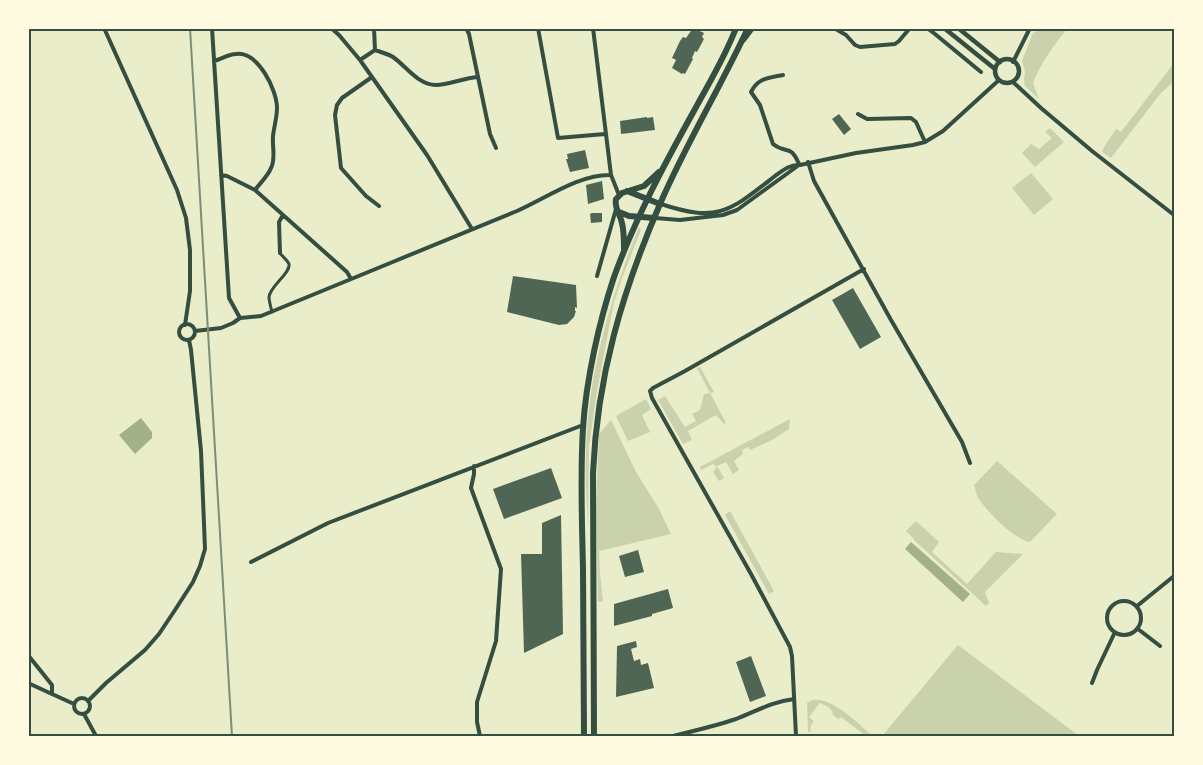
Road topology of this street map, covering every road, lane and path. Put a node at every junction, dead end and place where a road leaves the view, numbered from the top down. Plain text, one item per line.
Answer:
1 (104, 28) edge
2 (212, 28) edge
3 (332, 28) edge
4 (374, 28) edge
5 (466, 28) edge
6 (538, 28) edge
7 (593, 28) edge
8 (736, 28) edge
9 (746, 28) edge
10 (753, 28) edge
11 (834, 28) edge
12 (909, 28) edge
13 (927, 28) edge
14 (944, 28) edge
15 (958, 28) edge
16 (1030, 28) edge
17 (739, 47) junction
18 (375, 50) junction
19 (360, 60) junction
20 (214, 61) junction
21 (1000, 62) junction
22 (1013, 62) junction
23 (995, 69) junction
24 (981, 72) dead end
25 (783, 75) dead end
26 (372, 77) junction
27 (477, 77) junction
28 (999, 80) junction
29 (1013, 82) junction
30 (858, 114) dead end
31 (605, 134) junction
32 (925, 141) junction
33 (496, 148) dead end
34 (808, 162) junction
35 (800, 165) junction
36 (663, 169) junction
37 (221, 175) junction
38 (611, 175) junction
39 (255, 190) junction
40 (626, 191) junction
41 (619, 195) junction
42 (647, 200) junction
43 (660, 204) junction
44 (379, 206) dead end
45 (617, 210) junction
46 (283, 215) junction
47 (1174, 215) edge
48 (640, 216) junction
49 (654, 218) junction
50 (472, 229) junction
51 (624, 252) junction
52 (280, 253) joint
53 (864, 270) junction
54 (597, 276) dead end
55 (351, 279) junction
56 (272, 312) junction
57 (240, 318) junction
58 (185, 325) junction
59 (195, 331) junction
60 (189, 340) junction
61 (583, 425) junction
62 (970, 463) dead end
63 (474, 466) junction
64 (251, 562) dead end
65 (1174, 576) edge
66 (1137, 606) junction
67 (1138, 628) junction
68 (1115, 632) junction
69 (1160, 646) dead end
70 (28, 655) edge
71 (28, 683) edge
72 (1092, 683) dead end
73 (52, 693) junction
74 (794, 699) junction
75 (88, 701) junction
76 (74, 704) junction
77 (84, 714) junction
78 (96, 736) edge
79 (480, 736) edge
80 (584, 736) edge
81 (594, 736) edge
82 (673, 736) edge
83 (796, 736) edge

1 - 58 street
2 - 20 street
3 - 19 street
4 - 18 street
5 - 27 street
6 - 31 street
7 - 31 street
8 - 36 main road
9 - 17 main road
10 - 17 street
11 - 12 street
13 - 24 street
14 - 23 street
15 - 21 street
16 - 22 street
17 - 43 main road
18 - 19 street
18 - 27 street
19 - 26 street
20 - 37 street
20 - 39 street
21 - 22 street
21 - 23 street
22 - 29 street
23 - 28 street
25 - 35 street
26 - 44 street
26 - 50 street
27 - 33 street
28 - 29 street
28 - 32 street
29 - 47 street
30 - 32 street
31 - 38 street
32 - 34 street
34 - 35 street
34 - 53 street
35 - 43 street
35 - 49 street
36 - 40 main road
36 - 42 main road
37 - 39 street
37 - 57 street
38 - 41 street
38 - 50 street
39 - 46 street
40 - 41 main road
40 - 42 main road
41 - 45 main road
42 - 43 main road
42 - 48 main road
43 - 49 main road
45 - 48 main road
45 - 51 main road
45 - 54 street
46 - 52 street
46 - 55 street
48 - 49 main road
48 - 51 main road
49 - 81 main road
50 - 55 street
51 - 61 main road
52 - 56 street
53 - 62 street
53 - 74 street
55 - 56 street
56 - 57 street
57 - 59 street
58 - 59 street
58 - 60 street
59 - 60 street
60 - 75 street
61 - 63 street
61 - 80 main road
63 - 64 street
63 - 79 street
65 - 66 street
66 - 67 street
66 - 68 street
67 - 68 street
67 - 69 street
68 - 72 street
70 - 73 street
71 - 73 street
73 - 76 street
74 - 82 street
74 - 83 street
75 - 76 street
75 - 77 street
76 - 77 street
77 - 78 street

